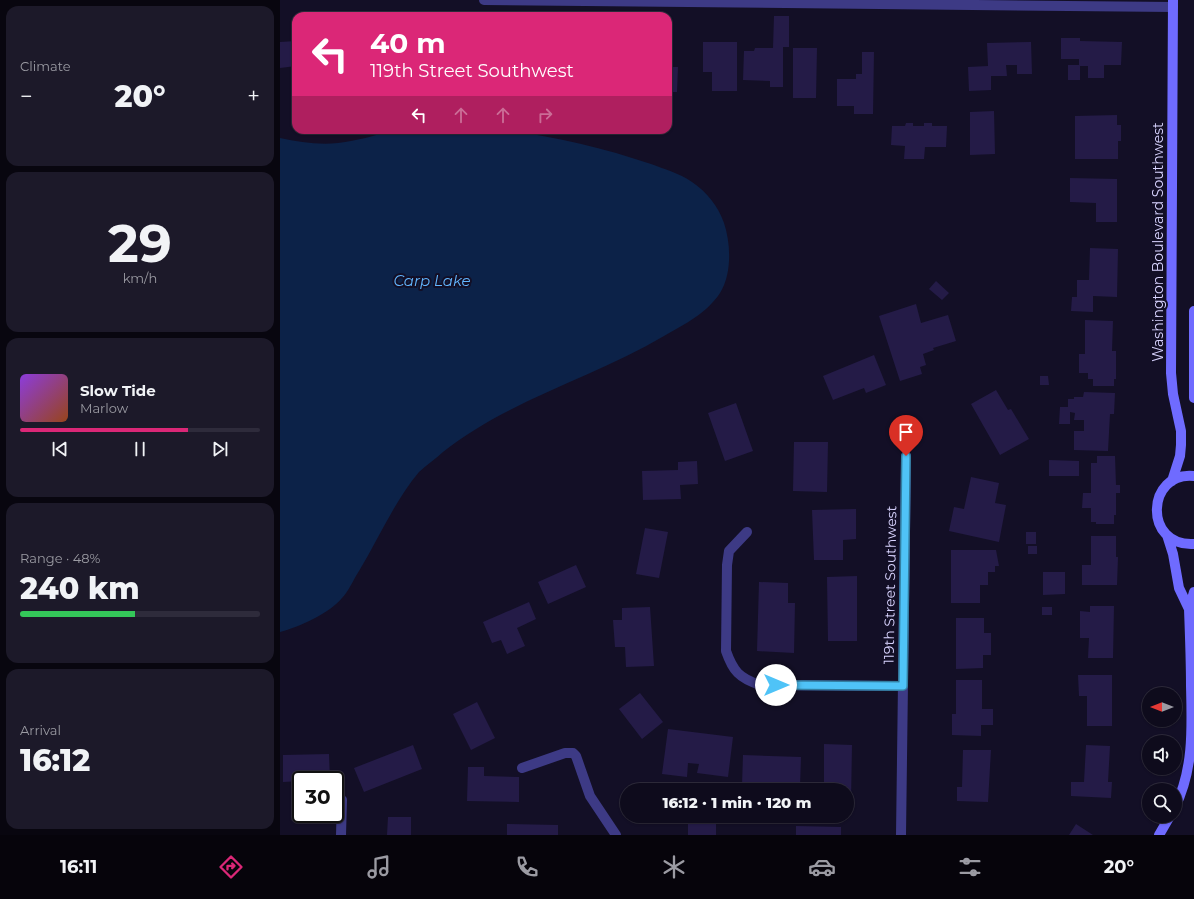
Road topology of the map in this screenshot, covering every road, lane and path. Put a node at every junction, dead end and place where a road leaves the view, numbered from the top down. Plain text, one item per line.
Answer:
1 (484, 0) edge
2 (1173, 4) edge
3 (1194, 311) edge
4 (1194, 398) edge
5 (906, 456) dead end
6 (1194, 476) edge
7 (1172, 481) junction
8 (747, 532) dead end
9 (1167, 535) junction
10 (1194, 544) edge
11 (1194, 592) edge
12 (1189, 609) junction
13 (903, 686) junction
14 (522, 768) dead end
15 (1182, 789) edge
16 (341, 823) edge
17 (1166, 823) edge
18 (341, 835) edge
19 (616, 835) edge
20 (901, 835) edge
21 (1159, 835) edge

1 - 2 street
2 - 7 main road, Washington Boulevard Southwest
3 - 4 main road
5 - 13 street, 119th Street Southwest
6 - 7 main road
7 - 9 main road
8 - 13 street
9 - 10 main road
9 - 12 main road
11 - 12 main road
12 - 15 main road
13 - 20 street, 119th Street Southwest
14 - 19 street
16 - 18 street
17 - 21 main road

